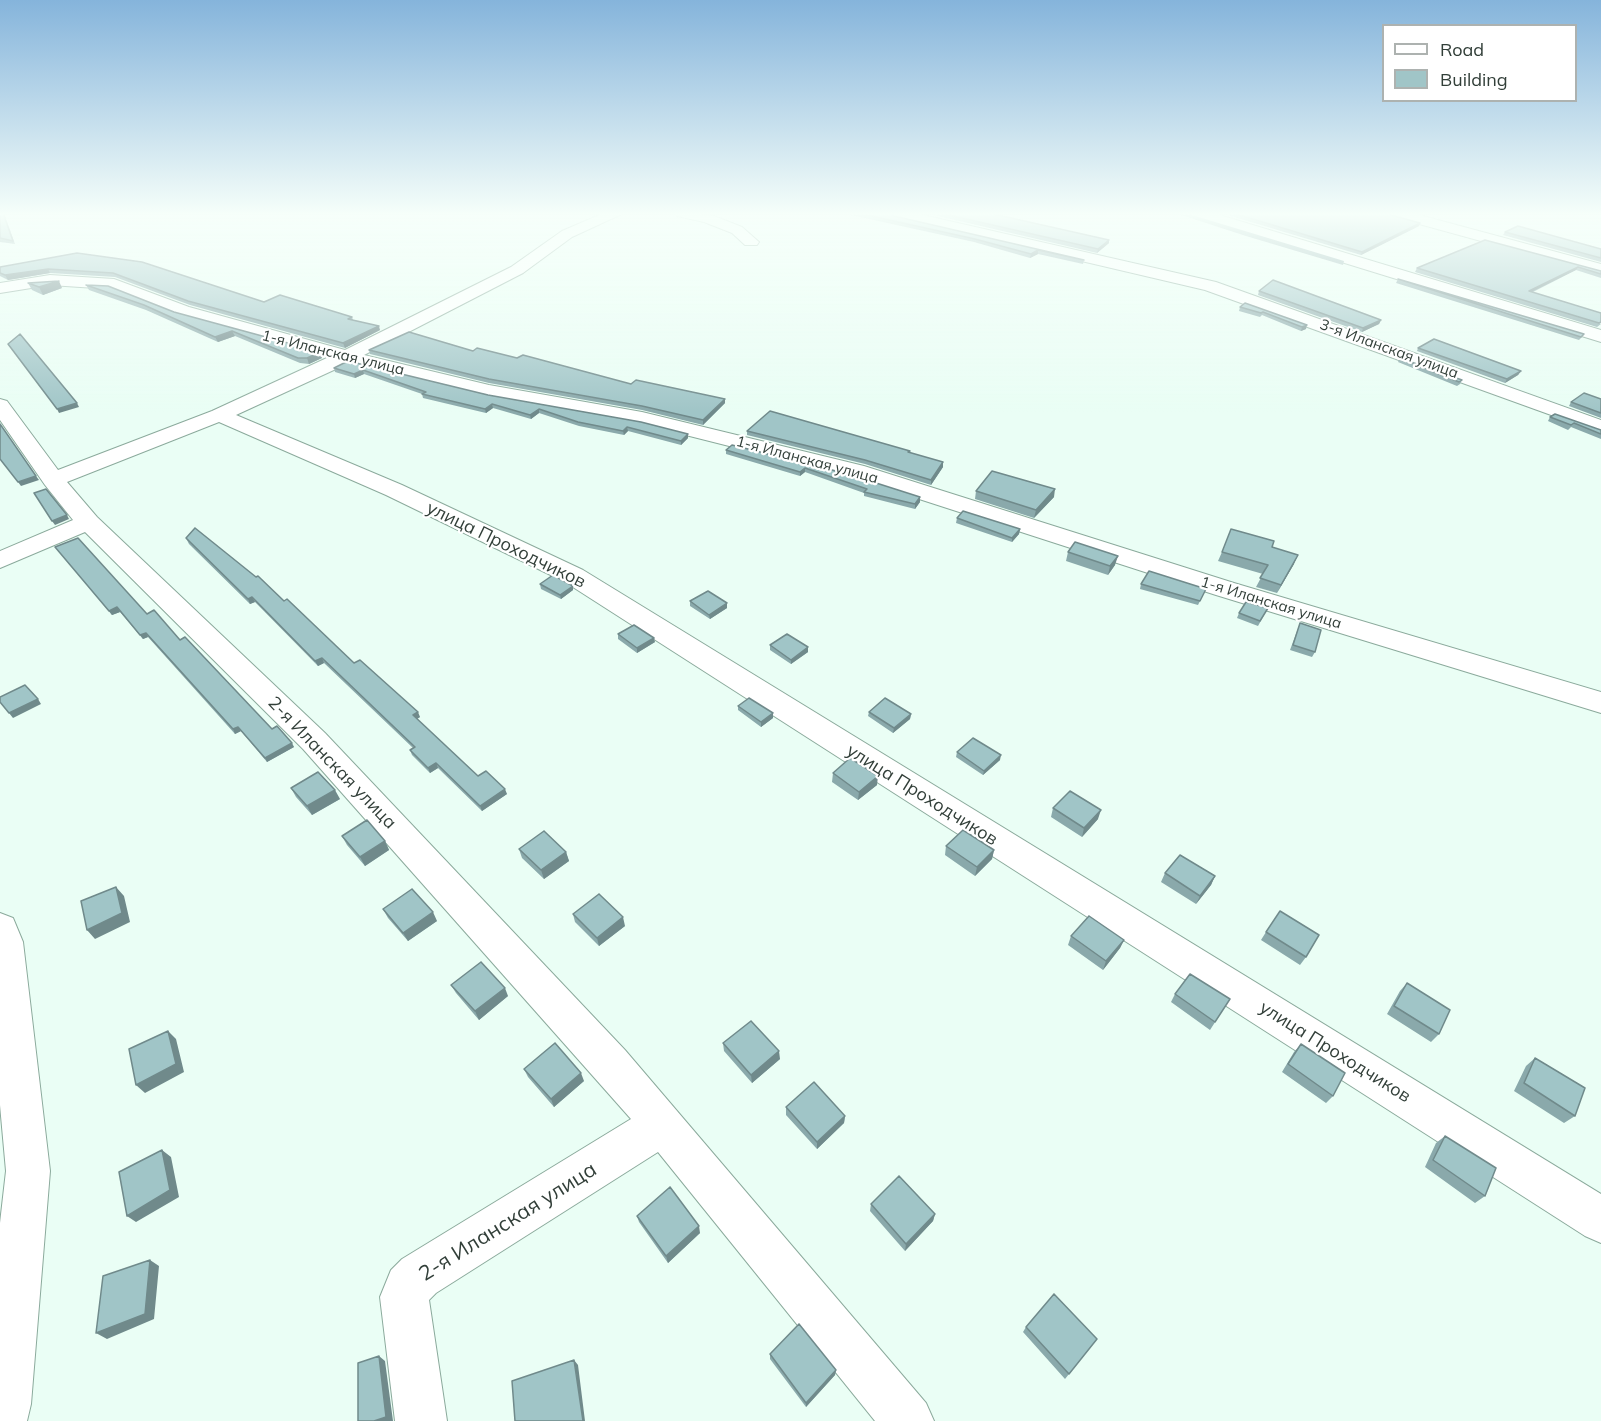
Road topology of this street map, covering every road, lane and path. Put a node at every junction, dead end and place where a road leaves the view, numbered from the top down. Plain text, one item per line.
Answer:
1 (499, 279) edge
2 (1181, 279) edge
3 (1415, 279) edge
4 (0, 288) edge
5 (1601, 336) edge
6 (348, 356) junction
7 (0, 405) edge
8 (219, 415) junction
9 (1601, 427) edge
10 (53, 480) junction
11 (88, 522) junction
12 (0, 560) edge
13 (1601, 703) edge
14 (0, 928) edge
15 (663, 1124) junction
16 (1601, 1220) edge
17 (1, 1421) edge
18 (421, 1421) edge
19 (908, 1421) edge

1 - 6 street
2 - 9 street, 3-я Иланская улица
3 - 5 street
4 - 6 street, 1-я Иланская улица
6 - 8 street
6 - 13 street, 1-я Иланская улица
7 - 10 street, 2-я Иланская улица
8 - 10 street
8 - 16 street, улица Проходчиков
10 - 11 street, 2-я Иланская улица
11 - 12 street
11 - 15 street, 2-я Иланская улица
14 - 17 street
15 - 18 street, 2-я Иланская улица
15 - 19 street, 2-я Иланская улица

